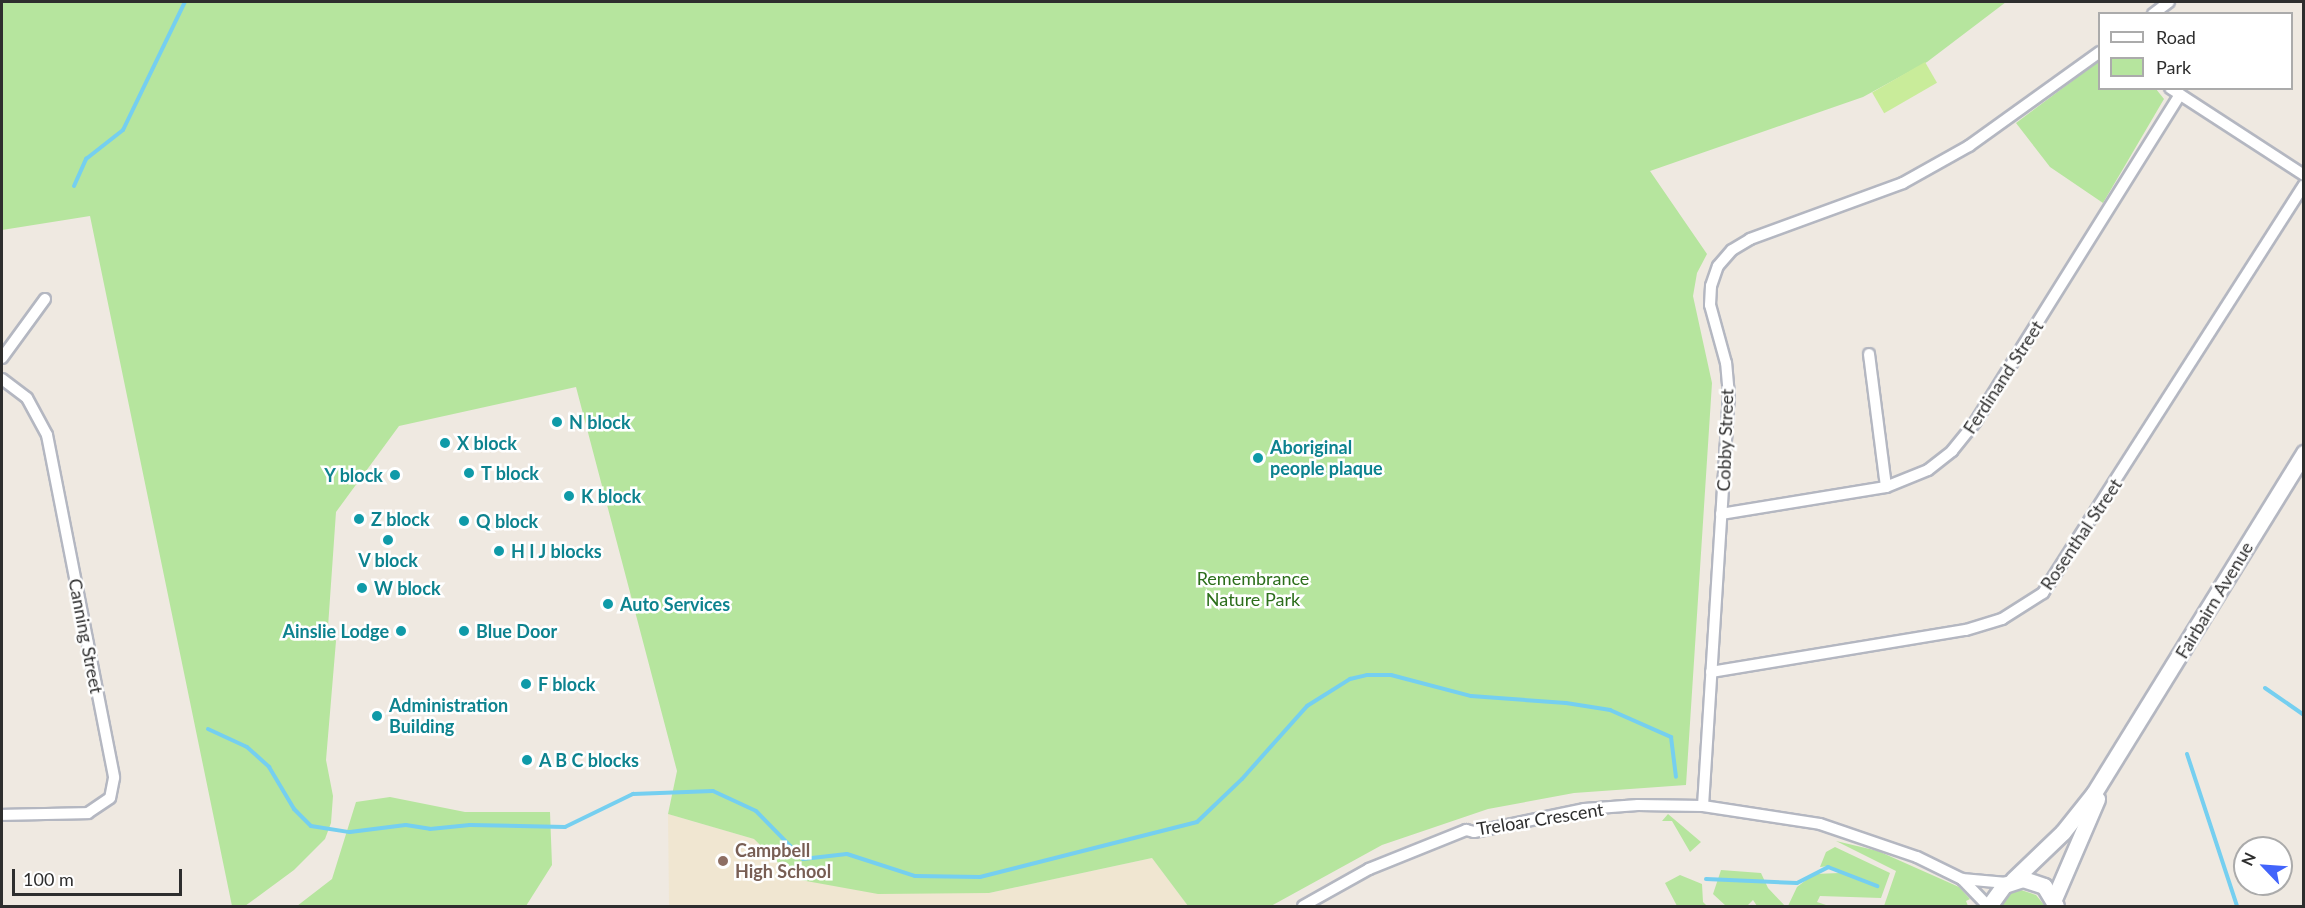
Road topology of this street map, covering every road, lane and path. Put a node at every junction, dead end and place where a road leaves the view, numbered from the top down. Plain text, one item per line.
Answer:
1 (2169, 2) edge
2 (2156, 12) edge
3 (2098, 53) edge
4 (2172, 90) edge
5 (2180, 96) junction
6 (2304, 175) edge
7 (2304, 185) edge
8 (45, 299) dead end
9 (1869, 354) dead end
10 (2, 358) edge
11 (2, 379) edge
12 (2304, 453) edge
13 (1886, 487) junction
14 (1721, 514) junction
15 (1711, 672) junction
16 (2124, 746) junction
17 (1703, 806) junction
18 (2, 815) edge
19 (1962, 879) junction
20 (2010, 881) junction
21 (2055, 903) edge
22 (1303, 906) edge
23 (1989, 906) edge

1 - 2 street
3 - 14 street, Cobby Street
4 - 5 street
5 - 6 street
5 - 13 street, Ferdinand Street
7 - 15 street, Rosenthal Street
8 - 10 street
9 - 13 street
11 - 18 street, Canning Street
12 - 16 main road, Fairbairn Avenue
13 - 14 street, Ferdinand Street
14 - 15 street, Cobby Street
15 - 17 street, Cobby Street
16 - 20 main road, Fairbairn Avenue
16 - 21 main road, Fairbairn Avenue
17 - 19 street, Treloar Crescent
17 - 22 street, Treloar Crescent
19 - 20 street, Treloar Crescent
19 - 23 street, Treloar Crescent
20 - 21 main road
20 - 23 main road, Fairbairn Avenue

